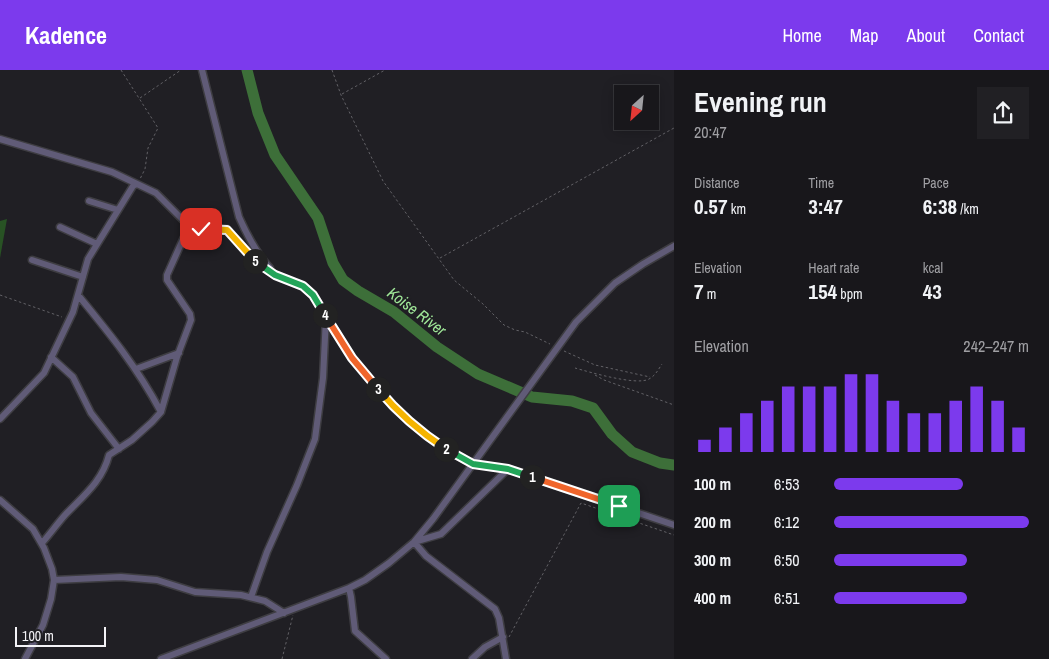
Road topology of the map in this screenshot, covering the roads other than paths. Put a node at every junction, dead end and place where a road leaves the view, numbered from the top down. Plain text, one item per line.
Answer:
1 (202, 70) edge
2 (0, 139) edge
3 (136, 184) junction
4 (89, 201) dead end
5 (118, 210) junction
6 (189, 226) junction
7 (60, 227) dead end
8 (97, 244) junction
9 (674, 246) edge
10 (32, 260) dead end
11 (275, 275) junction
12 (83, 277) junction
13 (78, 295) junction
14 (326, 316) junction
15 (179, 353) junction
16 (51, 358) junction
17 (136, 369) junction
18 (161, 412) junction
19 (0, 419) edge
20 (119, 449) junction
21 (473, 464) junction
22 (0, 500) edge
23 (674, 525) edge
24 (414, 542) junction
25 (42, 543) junction
26 (54, 580) junction
27 (349, 588) junction
28 (250, 597) junction
29 (284, 613) junction
30 (503, 637) junction
31 (25, 659) edge
32 (161, 659) edge
33 (386, 659) edge
34 (473, 659) edge
35 (506, 659) edge

1 - 11 street
2 - 3 street
3 - 5 street
3 - 6 street
4 - 5 street
5 - 8 street
6 - 11 street
6 - 15 street
7 - 8 street
8 - 12 street
9 - 21 street
10 - 12 street
11 - 14 street
12 - 13 street
13 - 16 street
13 - 17 street
14 - 21 street
14 - 28 street
15 - 17 street
15 - 18 street
16 - 19 street
16 - 20 street
17 - 18 street
18 - 20 street
20 - 25 street
21 - 24 street
22 - 25 street
23 - 24 street
24 - 27 street
24 - 30 street
25 - 26 street
26 - 28 street
26 - 31 street
27 - 29 street
27 - 33 street
28 - 29 street
29 - 32 street
30 - 34 street
30 - 35 street

